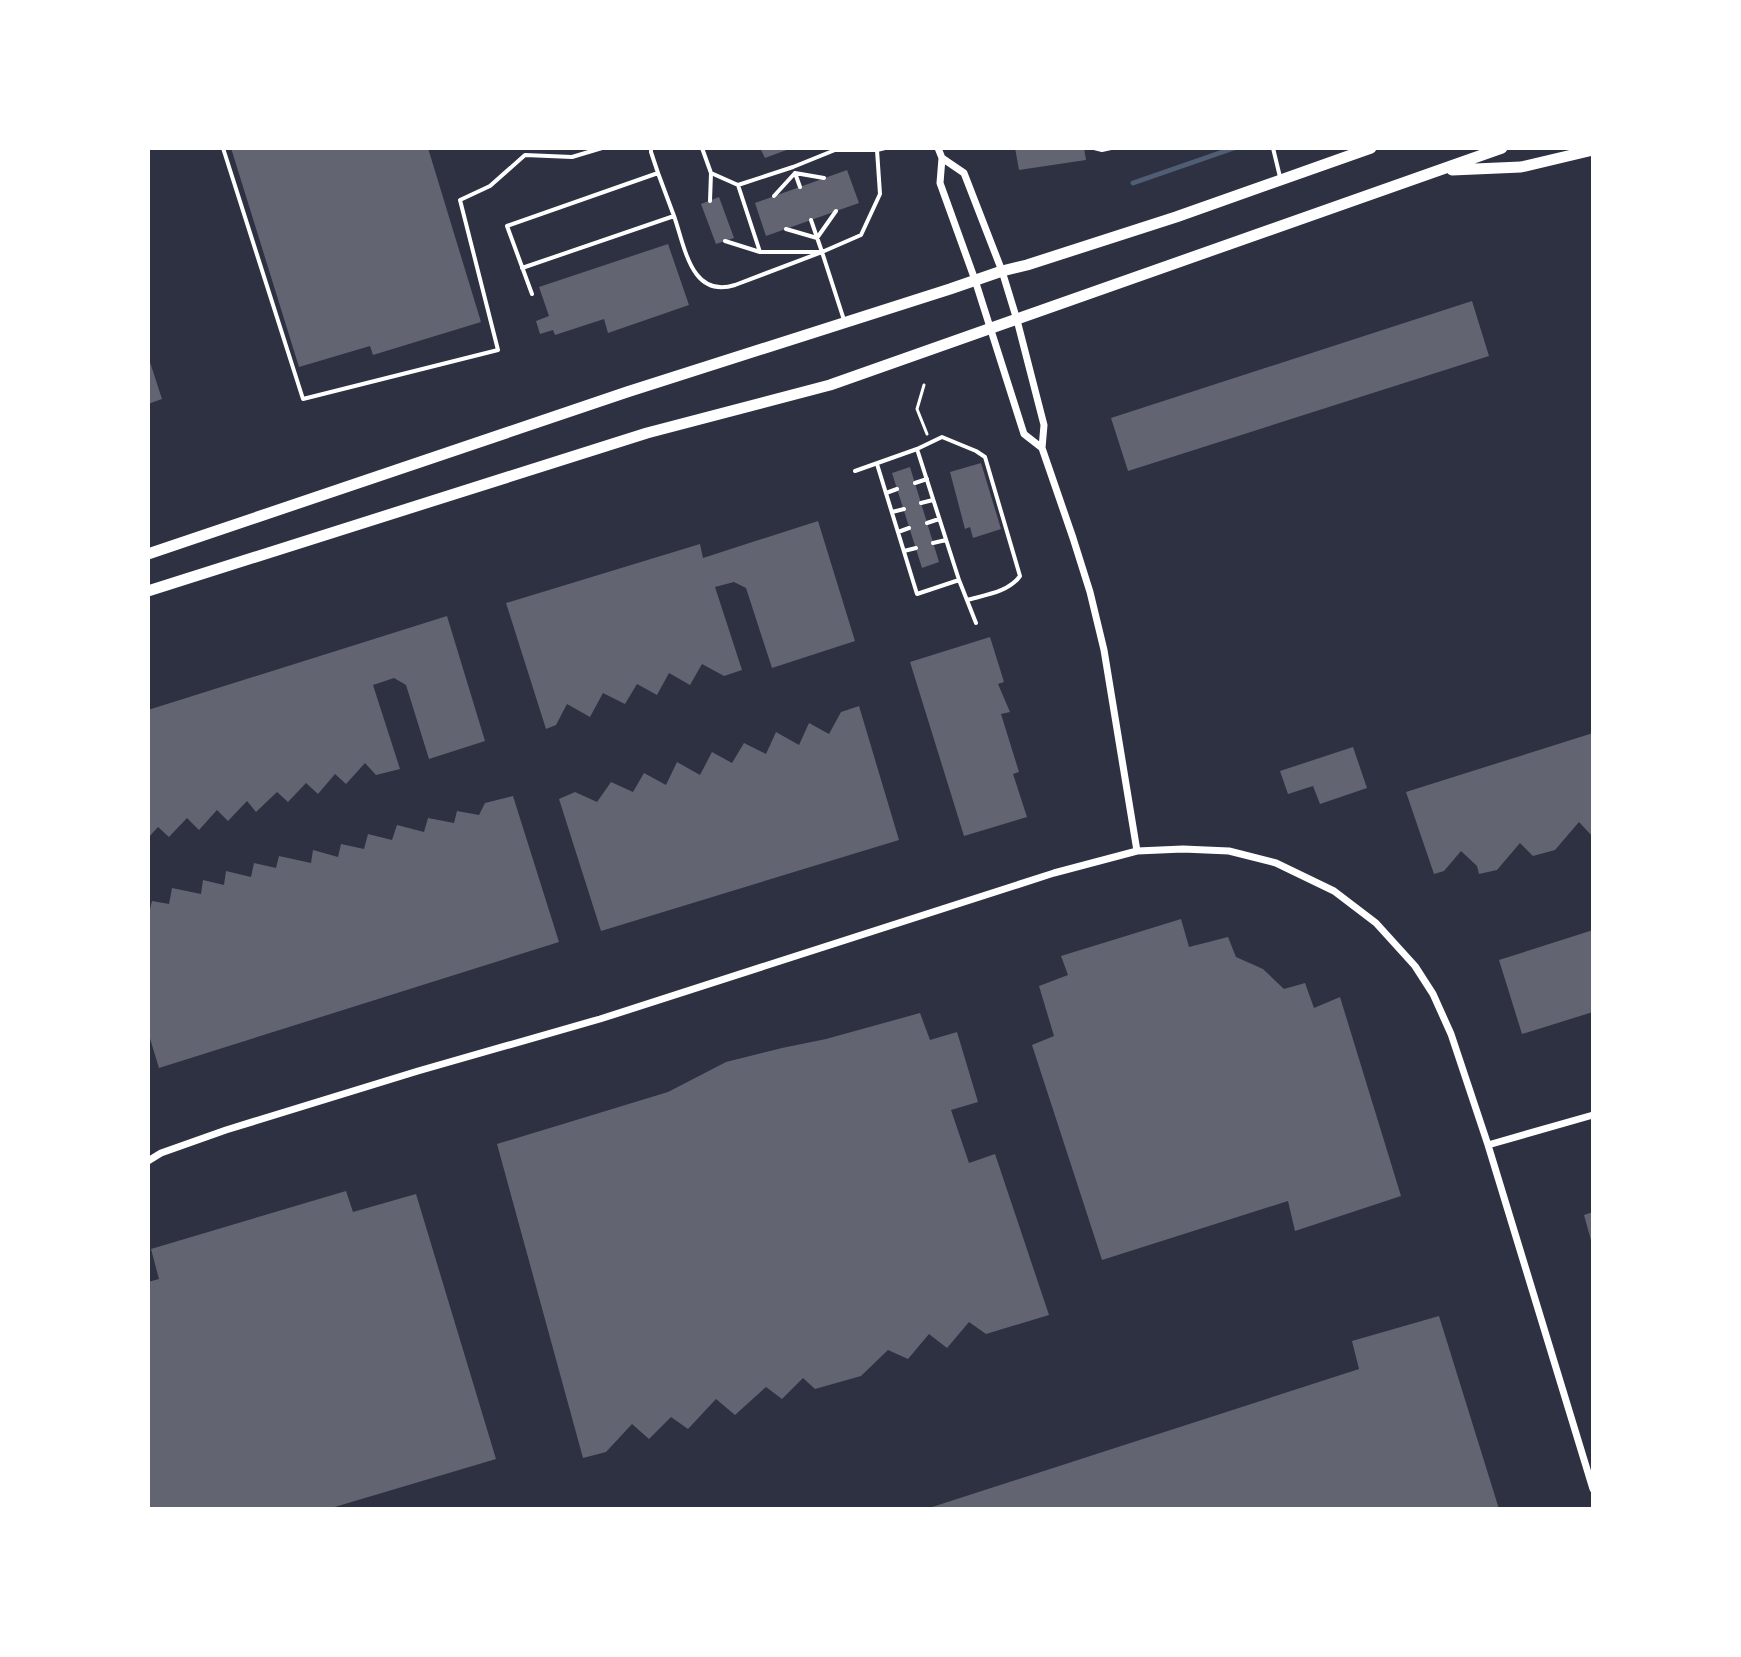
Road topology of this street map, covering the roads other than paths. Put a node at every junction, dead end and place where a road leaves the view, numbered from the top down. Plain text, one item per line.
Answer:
1 (223, 148) edge
2 (523, 148) edge
3 (602, 148) edge
4 (651, 148) edge
5 (702, 148) edge
6 (885, 148) edge
7 (938, 148) edge
8 (1094, 148) edge
9 (1111, 148) edge
10 (1273, 148) edge
11 (1371, 148) edge
12 (1502, 148) edge
13 (877, 149) edge
14 (1593, 150) edge
15 (525, 155) junction
16 (942, 158) junction
17 (794, 170) junction
18 (1439, 170) junction
19 (658, 173) junction
20 (711, 173) junction
21 (824, 178) dead end
22 (1281, 180) junction
23 (738, 185) junction
24 (800, 187) dead end
25 (774, 196) dead end
26 (710, 201) dead end
27 (836, 211) dead end
28 (674, 216) junction
29 (811, 220) dead end
30 (786, 229) dead end
31 (817, 238) junction
32 (725, 241) dead end
33 (760, 252) junction
34 (822, 252) junction
35 (522, 268) junction
36 (1002, 271) junction
37 (975, 280) junction
38 (532, 294) dead end
39 (1017, 320) junction
40 (845, 322) junction
41 (989, 330) junction
42 (1042, 448) junction
43 (917, 449) junction
44 (877, 464) junction
45 (855, 471) dead end
46 (927, 479) junction
47 (915, 483) dead end
48 (897, 489) dead end
49 (886, 493) junction
50 (933, 500) junction
51 (921, 503) dead end
52 (904, 509) dead end
53 (892, 512) junction
54 (939, 519) junction
55 (927, 523) dead end
56 (909, 528) dead end
57 (898, 532) junction
58 (946, 540) junction
59 (933, 543) dead end
60 (916, 548) dead end
61 (904, 551) junction
62 (148, 554) edge
63 (959, 580) junction
64 (148, 591) edge
65 (967, 600) junction
66 (976, 623) dead end
67 (1137, 851) junction
68 (1593, 1115) edge
69 (1488, 1145) junction
70 (148, 1161) edge
71 (1593, 1489) edge

1 - 15 lane
2 - 15 lane
3 - 15 lane
4 - 19 lane
5 - 20 lane
6 - 13 lane
7 - 16 street
8 - 9 lane
10 - 22 lane
11 - 22 main road
12 - 18 main road
13 - 17 lane
13 - 34 lane
14 - 18 main road
16 - 36 street
16 - 37 street
17 - 21 lane
17 - 23 lane
17 - 24 lane
17 - 25 lane
18 - 39 main road
19 - 28 lane
19 - 35 lane
20 - 23 lane
20 - 26 lane
22 - 36 main road
23 - 33 lane
27 - 31 lane
28 - 34 lane
28 - 35 lane
29 - 31 lane
30 - 31 lane
31 - 34 lane
32 - 33 lane
33 - 34 lane
34 - 40 lane
35 - 38 lane
36 - 37 main road
36 - 39 street
37 - 40 main road
37 - 41 street
39 - 41 main road
39 - 42 street
40 - 62 main road
41 - 42 street
41 - 64 main road
42 - 67 street
43 - 44 lane
43 - 46 lane
43 - 65 lane
44 - 45 lane
44 - 49 lane
46 - 47 lane
46 - 50 lane
48 - 49 lane
49 - 53 lane
50 - 51 lane
50 - 54 lane
52 - 53 lane
53 - 57 lane
54 - 55 lane
54 - 58 lane
56 - 57 lane
57 - 61 lane
58 - 59 lane
58 - 63 lane
60 - 61 lane
61 - 63 lane
63 - 65 lane
65 - 66 lane
67 - 69 street
67 - 70 street
68 - 69 street
69 - 71 street

